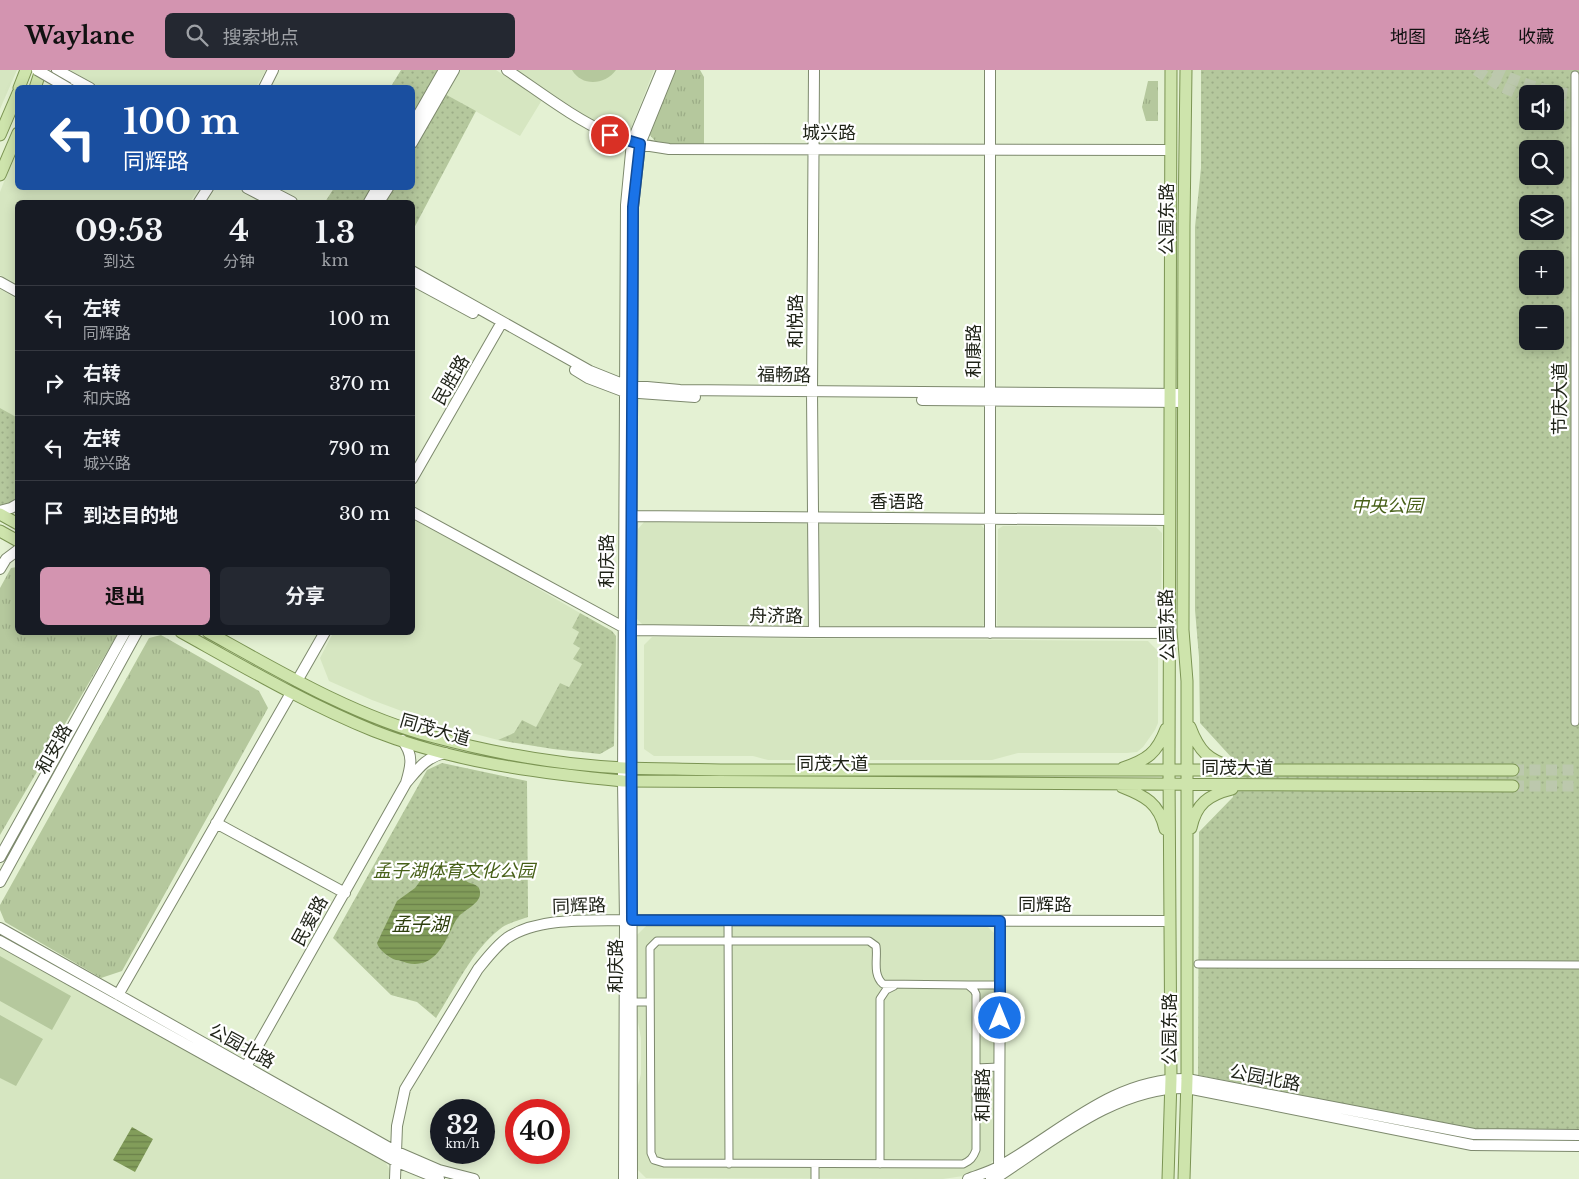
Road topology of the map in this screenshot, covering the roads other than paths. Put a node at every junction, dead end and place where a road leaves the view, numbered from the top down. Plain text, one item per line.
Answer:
1 (26, 70) edge
2 (37, 70) edge
3 (42, 70) edge
4 (57, 70) edge
5 (273, 70) edge
6 (444, 70) edge
7 (454, 70) edge
8 (507, 70) edge
9 (662, 70) edge
10 (670, 70) edge
11 (814, 70) edge
12 (990, 70) edge
13 (1171, 70) edge
14 (1186, 70) edge
15 (1192, 70) edge
16 (1575, 76) dead end
17 (20, 85) edge
18 (36, 85) edge
19 (63, 85) edge
20 (84, 85) edge
21 (266, 85) edge
22 (15, 99) edge
23 (1186, 110) junction
24 (415, 121) edge
25 (0, 135) edge
26 (415, 138) edge
27 (15, 140) edge
28 (636, 143) junction
29 (812, 149) junction
30 (990, 150) junction
31 (1171, 150) junction
32 (0, 175) edge
33 (251, 190) edge
34 (269, 190) edge
35 (270, 200) edge
36 (288, 200) edge
37 (415, 273) edge
38 (0, 282) edge
39 (415, 282) edge
40 (15, 290) edge
41 (501, 325) junction
42 (629, 389) junction
43 (812, 395) junction
44 (990, 397) junction
45 (1170, 398) junction
46 (1184, 398) junction
47 (415, 474) edge
48 (15, 506) edge
49 (0, 512) edge
50 (415, 514) edge
51 (628, 516) junction
52 (813, 518) junction
53 (990, 519) junction
54 (1170, 520) junction
55 (15, 522) edge
56 (0, 531) edge
57 (15, 539) edge
58 (15, 552) edge
59 (0, 569) edge
60 (627, 628) junction
61 (814, 632) junction
62 (990, 633) junction
63 (1169, 633) junction
64 (123, 635) edge
65 (136, 635) edge
66 (185, 635) edge
67 (213, 635) edge
68 (323, 635) edge
69 (297, 681) junction
70 (290, 693) junction
71 (1169, 720) junction
72 (1187, 720) junction
73 (1575, 722) dead end
74 (402, 740) junction
75 (447, 753) junction
76 (628, 768) junction
77 (1243, 770) junction
78 (1513, 770) tunnel mouth
79 (1112, 771) junction
80 (1169, 771) junction
81 (1187, 771) junction
82 (628, 780) junction
83 (406, 783) junction
84 (1113, 784) junction
85 (1169, 785) junction
86 (1186, 785) junction
87 (1244, 785) junction
88 (1513, 786) tunnel mouth
89 (216, 823) junction
90 (1170, 849) junction
91 (1187, 850) junction
92 (0, 858) edge
93 (0, 882) edge
94 (344, 893) junction
95 (629, 920) junction
96 (728, 920) junction
97 (1000, 921) junction
98 (1170, 921) junction
99 (0, 928) edge
100 (0, 941) edge
101 (728, 941) junction
102 (1198, 964) dead end
103 (1579, 965) edge
104 (898, 985) junction
105 (968, 985) junction
106 (1000, 985) junction
107 (118, 995) junction
108 (628, 1002) junction
109 (650, 1002) junction
110 (999, 1067) junction
111 (976, 1068) junction
112 (244, 1071) junction
113 (1171, 1083) junction
114 (1187, 1084) junction
115 (1579, 1135) edge
116 (1579, 1146) edge
117 (395, 1156) junction
118 (729, 1164) junction
119 (815, 1164) junction
120 (880, 1164) junction
121 (997, 1175) edge
122 (395, 1179) edge
123 (439, 1179) edge
124 (474, 1179) edge
125 (624, 1179) edge
126 (632, 1179) edge
127 (815, 1179) edge
128 (968, 1179) edge
129 (1168, 1179) edge
130 (1184, 1179) edge

1 - 17 main road
2 - 19 street, bridge
3 - 18 main road
4 - 20 street
5 - 21 street
6 - 24 street
7 - 26 street
8 - 28 street, 城兴路
9 - 28 street, 和庆路
10 - 28 street, 和庆路
11 - 29 street, 和悦路
12 - 30 street, 和康路
13 - 31 main road, 公园东路
14 - 23 main road, 公园东路
15 - 23 main road
16 - 73 street, 节庆大道
22 - 25 main road
23 - 46 main road, 公园东路
27 - 32 main road
28 - 29 street, 城兴路
28 - 42 street, 和庆路
29 - 30 street, 城兴路
29 - 43 street, 和悦路
30 - 31 street, 城兴路
30 - 44 street, 和康路
31 - 45 main road, 公园东路
33 - 35 street
34 - 36 street
37 - 41 street, 福畅路
38 - 40 street
39 - 41 street, 福畅路
41 - 42 street, 福畅路
41 - 47 street, 民胜路
42 - 43 street, 福畅路
42 - 51 street, 和庆路
43 - 44 street, 福畅路
43 - 52 street, 和悦路
44 - 45 street, 福畅路
44 - 53 street, 和康路
45 - 46 street, 福畅路
45 - 54 main road, 公园东路
46 - 72 main road, 公园东路
48 - 49 street
49 - 55 main road
50 - 60 street, 舟济路
51 - 52 street, 香语路
51 - 60 street, 和庆路
52 - 53 street, 香语路
52 - 61 street, 和悦路
53 - 54 street, 香语路
53 - 62 street, 和康路
54 - 63 main road, 公园东路
56 - 57 main road
58 - 59 street
60 - 61 street, 舟济路
60 - 76 street, 和庆路
61 - 62 street, 舟济路
62 - 63 street, 舟济路
63 - 71 main road, 公园东路
64 - 92 street, 和安路
65 - 93 street, 和安路
66 - 70 main road, 同茂大道
67 - 69 main road, 同茂大道
68 - 69 street
69 - 76 main road, 同茂大道
70 - 74 main road, 同茂大道
70 - 89 street
71 - 79 main road
71 - 80 main road, 公园东路
72 - 77 main road
72 - 81 main road, 公园东路
74 - 75 main road, 同茂大道
74 - 83 street
75 - 82 main road, 同茂大道
75 - 83 street
76 - 79 main road, 同茂大道
76 - 82 street, 和庆路
77 - 78 main road, 同茂大道
77 - 81 main road, 同茂大道
79 - 80 main road, 同茂大道
80 - 81 main road, 同茂大道
80 - 85 main road, 公园东路
81 - 86 main road, 公园东路
82 - 84 main road, 同茂大道
82 - 95 street, 和庆路
83 - 94 street, 民爱路
84 - 85 main road, 同茂大道
84 - 90 main road
85 - 86 main road, 同茂大道
85 - 90 main road, 公园东路
86 - 87 main road, 同茂大道
86 - 91 main road, 公园东路
87 - 88 main road, 同茂大道
87 - 91 main road
89 - 94 street
89 - 107 street
90 - 98 main road, 公园东路
91 - 114 main road, 公园东路
94 - 112 street, 民爱路
95 - 96 street, 同辉路
95 - 108 street, 和庆路
95 - 117 street, 同辉路
96 - 97 street, 同辉路
96 - 101 street
97 - 98 street, 同辉路
97 - 106 street, 和康路
98 - 113 main road, 公园东路
99 - 107 street, 公园北路
100 - 112 street, 公园北路
101 - 104 street
101 - 109 street
101 - 118 street
102 - 103 street
104 - 105 street
104 - 120 street
105 - 106 street
105 - 111 street
106 - 110 street, 和康路
107 - 112 street, 公园北路
108 - 109 street
108 - 125 street, 和庆路
108 - 126 street, 和庆路
109 - 118 street
110 - 111 street
110 - 121 street, 和康路
111 - 120 street
112 - 117 street, 公园北路
113 - 114 street, 公园北路
113 - 121 street, 公园北路
113 - 129 main road, 公园东路
114 - 115 street, 公园北路
114 - 116 street, 公园北路
114 - 130 main road, 公园东路
117 - 122 street, 同辉路
117 - 123 street, 公园北路
117 - 124 street, 公园北路
118 - 119 street
119 - 120 street
119 - 127 street
121 - 128 street, 公园北路

